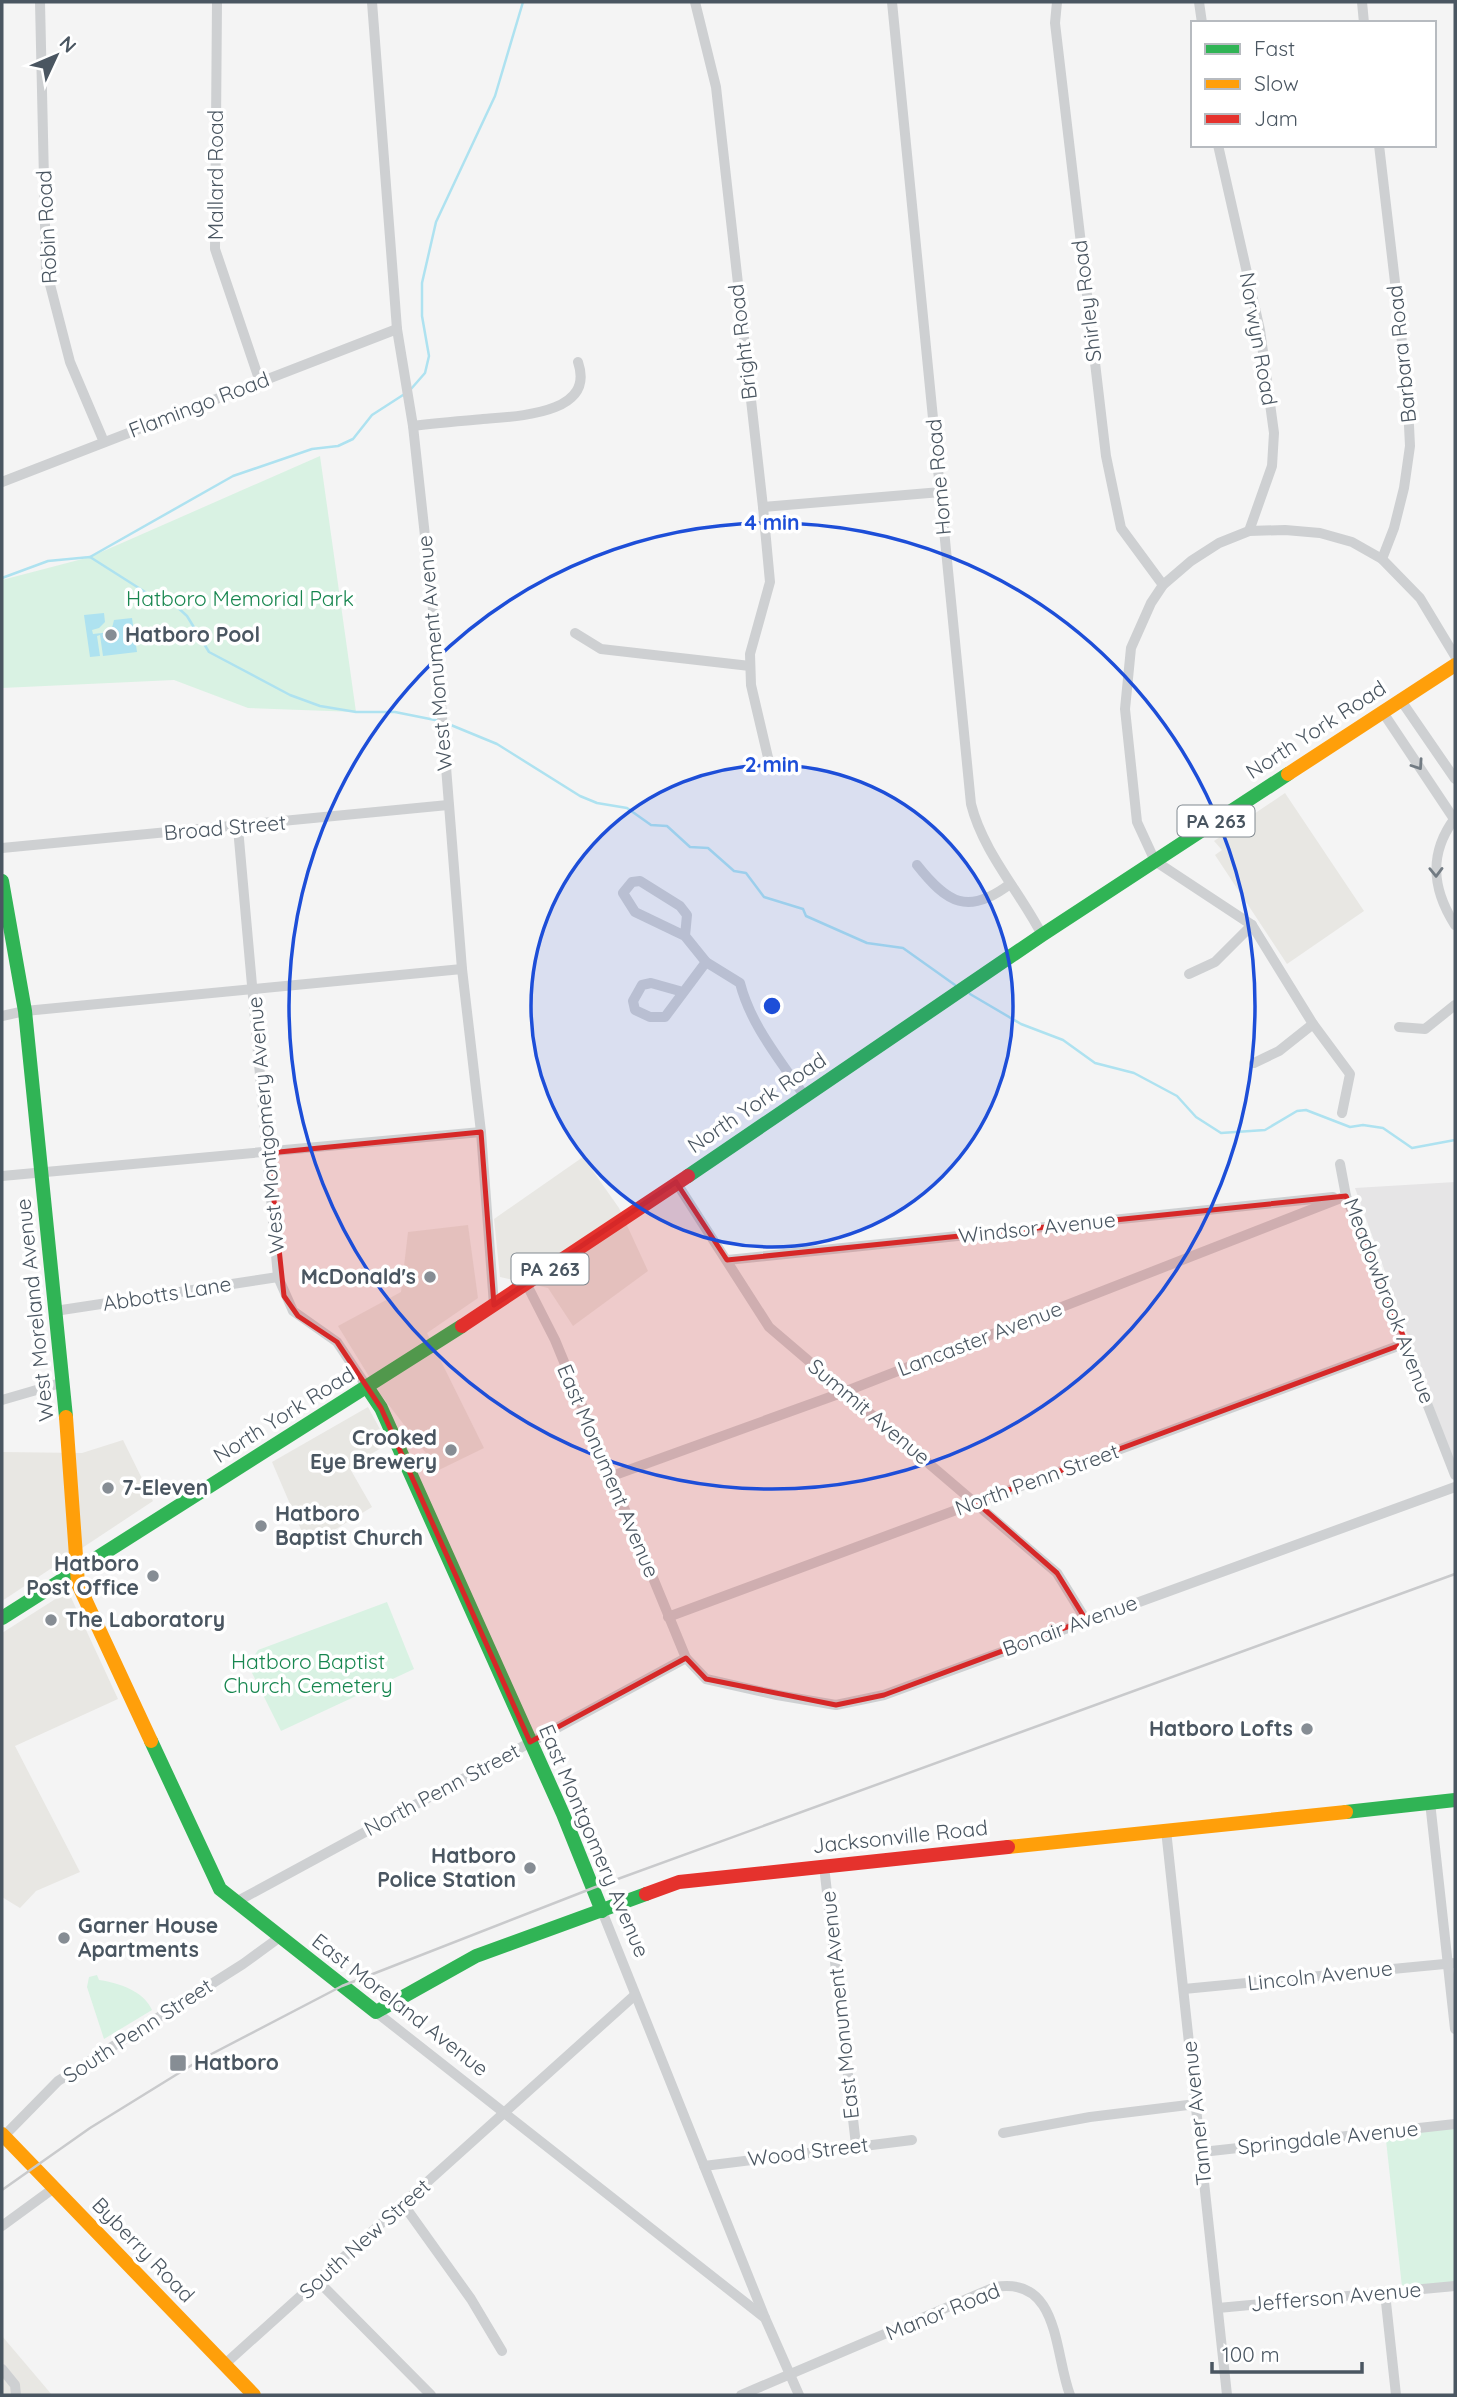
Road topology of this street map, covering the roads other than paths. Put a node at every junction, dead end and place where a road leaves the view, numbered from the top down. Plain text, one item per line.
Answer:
1 (40, 2) edge
2 (217, 2) edge
3 (372, 2) edge
4 (695, 2) edge
5 (892, 2) edge
6 (1057, 2) edge
7 (1199, 2) edge
8 (1362, 2) edge
9 (1202, 21) edge
10 (1364, 21) edge
11 (1218, 147) edge
12 (1379, 147) edge
13 (397, 329) junction
14 (578, 362) dead end
15 (260, 382) junction
16 (413, 426) junction
17 (104, 442) junction
18 (2, 482) edge
19 (941, 492) junction
20 (763, 507) junction
21 (1249, 531) junction
22 (1382, 559) junction
23 (1163, 585) junction
24 (575, 633) dead end
25 (1455, 656) edge
26 (1455, 665) edge
27 (750, 666) junction
28 (1400, 699) junction
29 (1382, 711) junction
30 (770, 766) dead end
31 (1455, 779) edge
32 (448, 805) junction
33 (1455, 819) edge
34 (238, 828) junction
35 (2, 848) edge
36 (1155, 861) junction
37 (917, 865) dead end
38 (2, 881) edge
39 (1010, 884) junction
40 (1252, 925) junction
41 (1455, 925) edge
42 (1042, 935) junction
43 (685, 936) junction
44 (706, 962) junction
45 (462, 969) junction
46 (1189, 975) dead end
47 (255, 991) junction
48 (683, 992) junction
49 (1455, 1005) edge
50 (25, 1011) junction
51 (2, 1016) edge
52 (1313, 1024) junction
53 (1399, 1027) dead end
54 (1254, 1063) dead end
55 (805, 1097) junction
56 (1342, 1113) dead end
57 (481, 1132) junction
58 (269, 1153) junction
59 (1340, 1164) dead end
60 (41, 1171) junction
61 (2, 1176) edge
62 (676, 1182) junction
63 (1346, 1196) junction
64 (727, 1260) junction
65 (278, 1277) junction
66 (527, 1285) junction
67 (494, 1306) junction
68 (55, 1311) junction
69 (1406, 1343) junction
70 (64, 1382) junction
71 (367, 1387) junction
72 (844, 1392) junction
73 (2, 1401) edge
74 (1455, 1475) edge
75 (612, 1476) junction
76 (1455, 1487) edge
77 (976, 1502) junction
78 (77, 1569) junction
79 (668, 1617) junction
80 (2, 1618) edge
81 (1086, 1620) junction
82 (686, 1658) junction
83 (530, 1742) junction
84 (1455, 1800) edge
85 (1430, 1802) junction
86 (1166, 1830) junction
87 (824, 1866) junction
88 (236, 1902) junction
89 (602, 1911) junction
90 (280, 1937) junction
91 (1451, 1963) edge
92 (1184, 1989) junction
93 (635, 1995) junction
94 (376, 2012) junction
95 (1455, 2029) edge
96 (1196, 2104) junction
97 (504, 2113) junction
98 (1455, 2124) edge
99 (1003, 2133) dead end
100 (3, 2135) edge
101 (912, 2140) dead end
102 (856, 2145) junction
103 (1202, 2152) junction
104 (704, 2166) junction
105 (54, 2188) junction
106 (403, 2204) junction
107 (2, 2226) edge
108 (318, 2281) junction
109 (1455, 2286) edge
110 (1385, 2293) junction
111 (1218, 2308) junction
112 (765, 2318) junction
113 (502, 2351) dead end
114 (225, 2364) junction
115 (2, 2369) edge
116 (791, 2375) junction
117 (16, 2395) edge
118 (254, 2395) edge
119 (431, 2395) edge
120 (740, 2395) edge
121 (799, 2395) edge
122 (1070, 2395) edge
123 (1227, 2395) edge
124 (1396, 2395) edge

1 - 17 street, Robin Road
2 - 15 street, Mallard Road
3 - 13 street, West Monument Avenue
4 - 20 street, Bright Road
5 - 19 street, Home Road
6 - 23 street, Shirley Road
7 - 9 street
8 - 10 street
11 - 21 street, Norwyn Road
12 - 22 street, Barbara Road
13 - 15 street, Flamingo Road
13 - 16 street, West Monument Avenue
14 - 16 street
15 - 17 street, Flamingo Road
16 - 32 street, West Monument Avenue
17 - 18 street, Flamingo Road
19 - 20 street
19 - 39 street, Home Road
20 - 27 street, Bright Road
21 - 22 street
21 - 23 street
22 - 25 street
23 - 36 street
24 - 27 street
26 - 28 main road, North York Road / PA 263
27 - 30 street, Bright Road
28 - 29 main road, North York Road / PA 263
28 - 31 street
29 -> 33 street
29 - 36 main road, North York Road / PA 263
32 - 34 street, Broad Street
32 - 45 street, West Monument Avenue
33 -> 41 street
34 - 35 street, Broad Street
34 - 47 street, West Montgomery Avenue
36 - 40 street
36 - 42 main road, North York Road / PA 263
37 - 39 street
38 - 50 main road, West Moreland Avenue
39 - 42 street, Home Road
40 - 46 street
40 - 52 street
42 - 55 main road, North York Road / PA 263
43 - 43 street
43 - 44 street
44 - 48 street
44 - 55 street
45 - 47 street
45 - 57 street, West Monument Avenue
47 - 50 street
47 - 58 street, West Montgomery Avenue
48 - 48 street
49 - 53 street
50 - 51 street
50 - 60 main road, West Moreland Avenue
52 - 54 street
52 - 56 street
55 - 62 main road, North York Road / PA 263
57 - 58 street
57 - 67 street, West Monument Avenue
58 - 60 street
58 - 65 street, West Montgomery Avenue
59 - 63 street, Meadowbrook Avenue
60 - 61 street
60 - 68 main road, West Moreland Avenue
62 - 64 street, Summit Avenue
62 - 66 main road, North York Road / PA 263
63 - 64 street, Windsor Avenue
63 - 69 street, Meadowbrook Avenue
63 - 72 street, Lancaster Avenue
64 - 72 street, Summit Avenue
65 - 68 street, Abbotts Lane
65 - 71 street, West Montgomery Avenue
66 - 67 main road, North York Road / PA 263
66 - 75 street, East Monument Avenue
67 - 71 main road, North York Road / PA 263
68 - 70 main road, West Moreland Avenue
69 - 74 street, Meadowbrook Avenue
69 - 77 street, North Penn Street
70 - 73 street
70 - 78 main road, West Moreland Avenue
71 - 78 main road, North York Road / PA 263
71 - 83 main road, East Montgomery Avenue
72 - 75 street, Lancaster Avenue
72 - 77 street, Summit Avenue
75 - 79 street, East Monument Avenue
76 - 81 street, Bonair Avenue
77 - 79 street, North Penn Street
77 - 81 street, Summit Avenue
78 - 80 main road, PA 263
78 - 88 main road, East Moreland Avenue
79 - 82 street, East Monument Avenue
81 - 82 street, Bonair Avenue
82 - 83 street, North Penn Street
83 - 88 street, North Penn Street
83 - 89 main road, East Montgomery Avenue
84 - 85 main road, Jacksonville Road
85 - 86 main road, Jacksonville Road
85 - 91 street
86 - 87 main road, Jacksonville Road
86 - 92 street, Tanner Avenue
87 - 89 main road, Jacksonville Road
87 - 102 street, East Monument Avenue
88 - 90 main road, East Moreland Avenue
89 - 93 street, East Montgomery Avenue
89 - 94 main road, Jacksonville Road
90 - 94 main road, East Moreland Avenue
90 - 100 street, South Penn Street
91 - 92 street, Lincoln Avenue
91 - 95 street
92 - 96 street, Tanner Avenue
93 - 97 street, South New Street
93 - 104 street, East Montgomery Avenue
94 - 97 street, East Moreland Avenue
96 - 99 street
96 - 103 street, Tanner Avenue
97 - 106 street, South New Street
97 - 112 street, East Moreland Avenue
98 - 103 street, Springdale Avenue
100 - 105 main road, Byberry Road
101 - 102 street, Wood Street
102 - 104 street, Wood Street
103 - 111 street, Tanner Avenue
104 - 112 street, East Montgomery Avenue
105 - 107 street
105 - 114 main road, Byberry Road
106 - 108 street, South New Street
106 - 113 street
108 - 114 street, South New Street
108 - 119 street
109 - 110 street, Jefferson Avenue
110 - 111 street, Jefferson Avenue
110 - 124 street
111 - 123 street, Tanner Avenue
112 - 116 street, East Moreland Avenue
114 - 118 main road, Byberry Road
115 - 117 street
116 - 120 street, Manor Road
116 - 121 street, East Moreland Avenue
116 - 122 street, Manor Road

